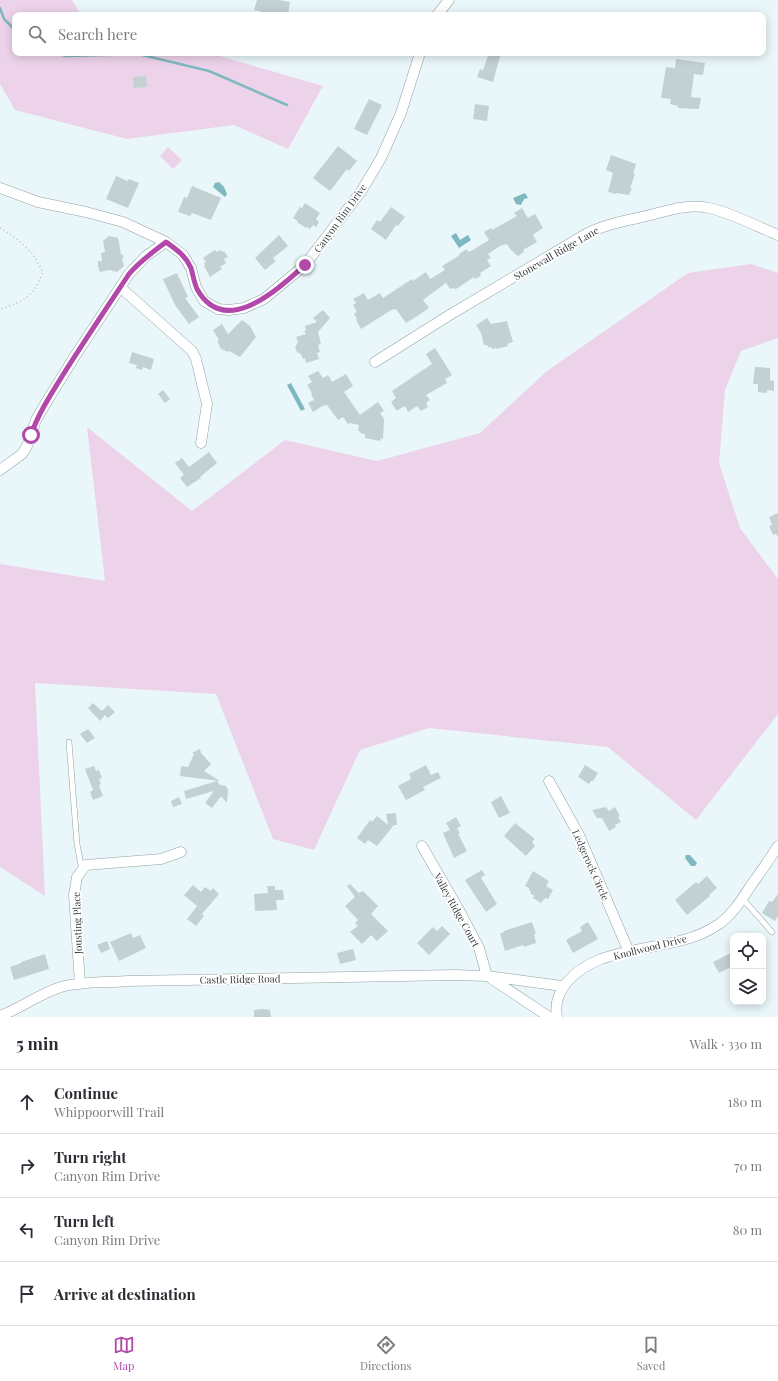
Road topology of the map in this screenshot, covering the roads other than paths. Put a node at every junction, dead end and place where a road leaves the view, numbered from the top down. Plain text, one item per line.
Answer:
1 (448, 0) edge
2 (439, 12) edge
3 (419, 56) edge
4 (0, 188) edge
5 (778, 235) edge
6 (166, 242) junction
7 (120, 287) junction
8 (375, 362) dead end
9 (201, 443) dead end
10 (0, 470) edge
11 (68, 742) dead end
12 (549, 781) dead end
13 (422, 846) dead end
14 (778, 846) edge
15 (181, 852) dead end
16 (774, 860) edge
17 (82, 871) junction
18 (742, 898) junction
19 (772, 932) dead end
20 (629, 952) junction
21 (487, 976) junction
22 (80, 984) junction
23 (562, 986) junction
24 (0, 1016) edge
25 (549, 1017) edge
26 (557, 1017) edge

1 - 2 street
3 - 6 street, Canyon Rim Drive
4 - 6 street, Canyon Rim Drive
5 - 8 street, Stonewall Ridge Lane
6 - 7 street
7 - 9 street
7 - 10 street
11 - 17 lane
12 - 20 street, Ledgerock Circle
13 - 21 street, Valley Ridge Court
14 - 16 street, Knollwood Drive
15 - 17 street
16 - 18 street, Knollwood Drive
17 - 22 street, Jousting Place
18 - 19 lane
18 - 20 street, Knollwood Drive
20 - 23 street, Knollwood Drive
21 - 22 street, Castle Ridge Road
21 - 23 street, Castle Ridge Road
21 - 25 street, Castle Ridge Road
22 - 24 street, Castle Ridge Road
23 - 26 street

